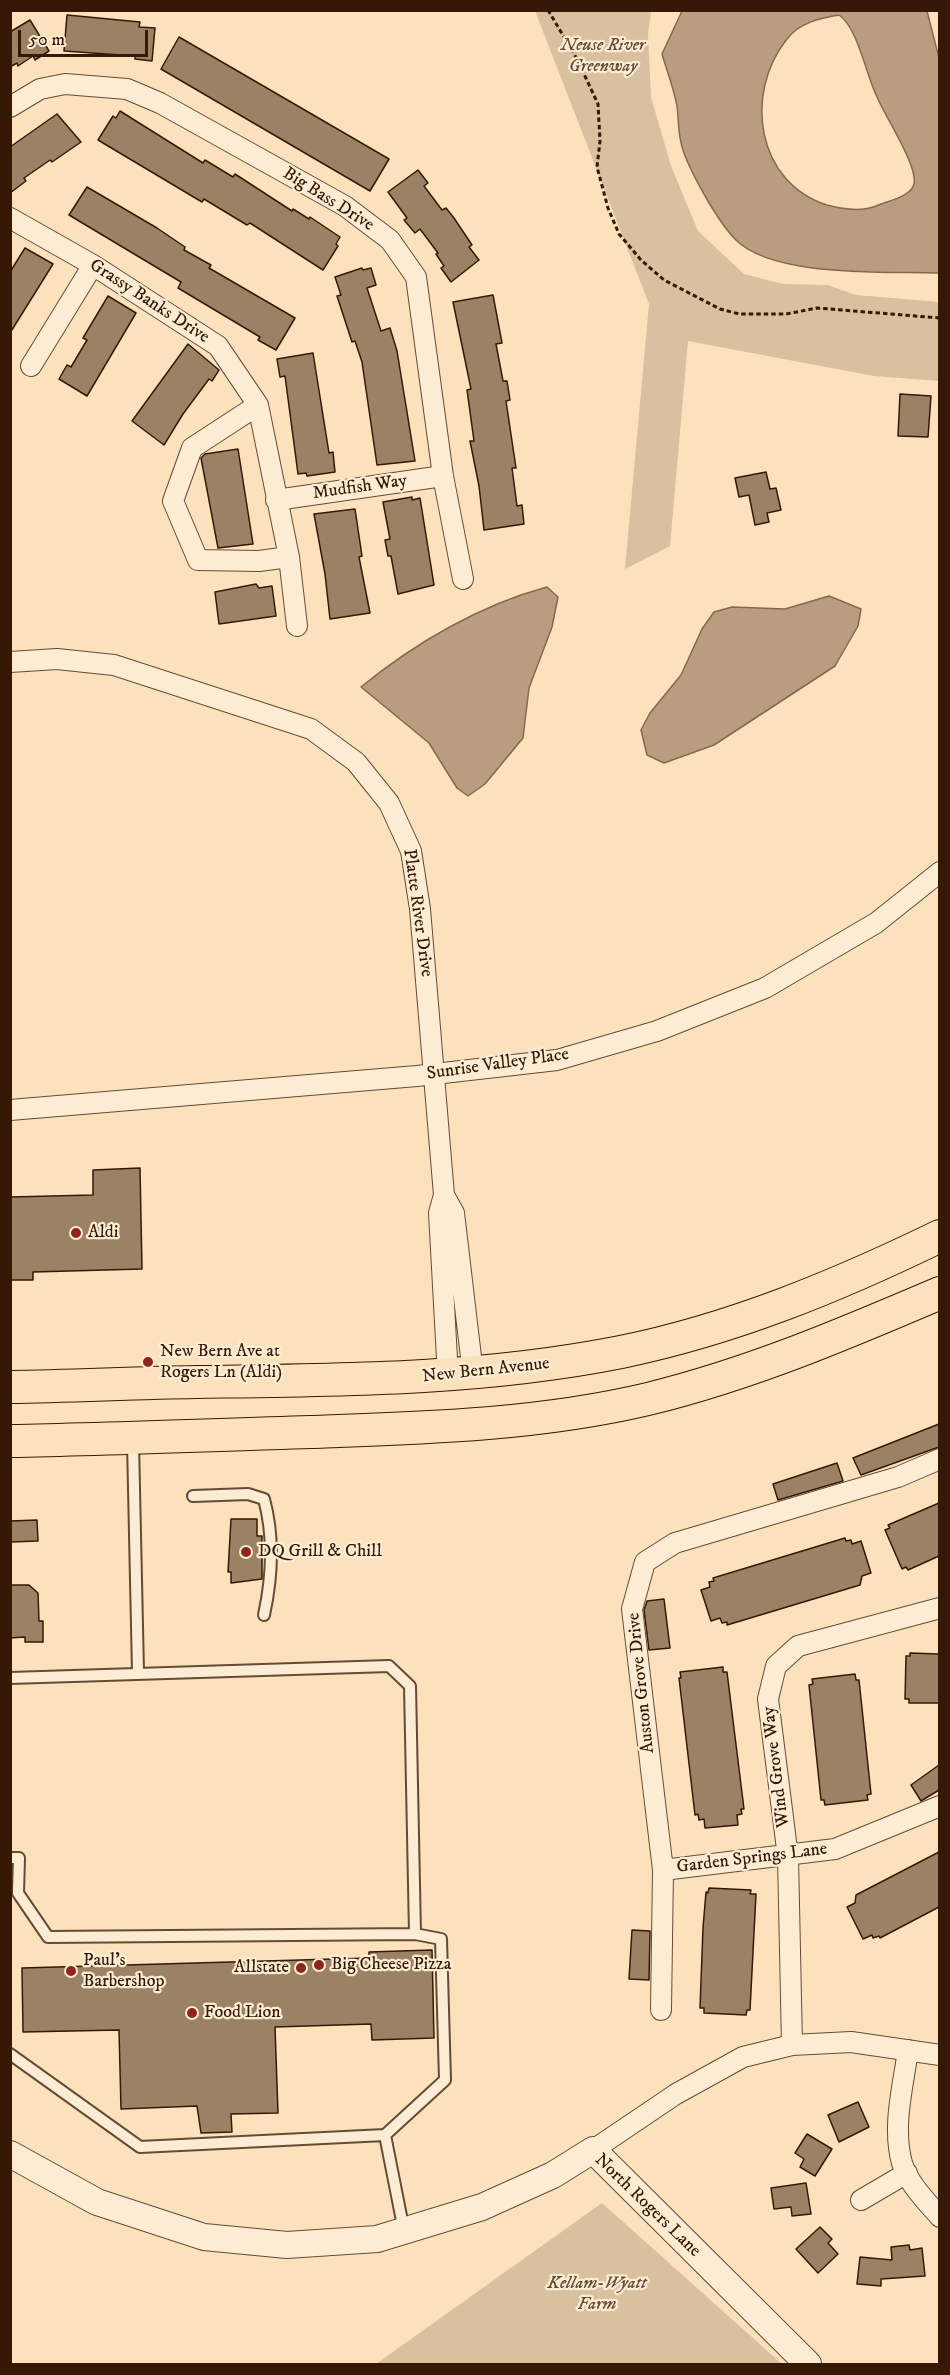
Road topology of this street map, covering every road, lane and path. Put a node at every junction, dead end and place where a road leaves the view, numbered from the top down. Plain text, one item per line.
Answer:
1 (548, 10) edge
2 (10, 107) edge
3 (10, 218) edge
4 (93, 265) junction
5 (939, 318) edge
6 (31, 366) dead end
7 (258, 405) junction
8 (443, 476) junction
9 (276, 500) junction
10 (289, 557) junction
11 (463, 579) dead end
12 (297, 626) dead end
13 (10, 662) edge
14 (939, 872) edge
15 (435, 1074) junction
16 (10, 1110) edge
17 (939, 1236) edge
18 (939, 1293) edge
19 (460, 1375) junction
20 (10, 1387) edge
21 (132, 1438) junction
22 (10, 1441) edge
23 (939, 1459) edge
24 (193, 1496) dead end
25 (939, 1608) edge
26 (264, 1616) dead end
27 (138, 1672) junction
28 (10, 1678) edge
29 (939, 1806) edge
30 (788, 1857) junction
31 (10, 1858) edge
32 (663, 1870) junction
33 (415, 1934) junction
34 (661, 2010) dead end
35 (792, 2046) junction
36 (908, 2050) junction
37 (10, 2054) edge
38 (939, 2055) edge
39 (385, 2135) junction
40 (593, 2150) junction
41 (10, 2154) edge
42 (907, 2173) junction
43 (861, 2200) dead end
44 (939, 2217) edge
45 (404, 2231) junction
46 (808, 2364) edge

1 - 5 path
2 - 8 street, Big Bass Drive
3 - 4 street, Grassy Banks Drive
4 - 6 street
4 - 7 street, Grassy Banks Drive
7 - 9 street, Grassy Banks Drive
7 - 10 street
8 - 9 street, Mudfish Way
8 - 11 street, Big Bass Drive
9 - 10 street, Grassy Banks Drive
10 - 12 street, Grassy Banks Drive
13 - 15 street, Platte River Drive
14 - 15 street, Sunrise Valley Place
15 - 16 street, Sunrise Valley Place
15 - 19 street, Platte River Drive
17 - 19 main road, New Bern Avenue
18 - 21 main road
19 - 20 main road, New Bern Avenue
21 - 22 main road
21 - 27 lane
23 - 32 street, Auston Grove Drive
24 - 26 lane
25 - 30 street, Wind Grove Way
27 - 28 lane
27 - 33 lane
29 - 30 street, Garden Springs Lane
30 - 32 street, Garden Springs Lane
30 - 35 street, Wind Grove Way
31 - 33 lane
32 - 34 street, Auston Grove Drive
33 - 39 lane
35 - 36 street
35 - 40 street
36 - 38 street
36 - 42 street
37 - 39 lane
39 - 45 lane
40 - 45 street, North Rogers Lane
40 - 46 street, North Rogers Lane
41 - 45 street, North Rogers Lane
42 - 43 street
42 - 44 street

